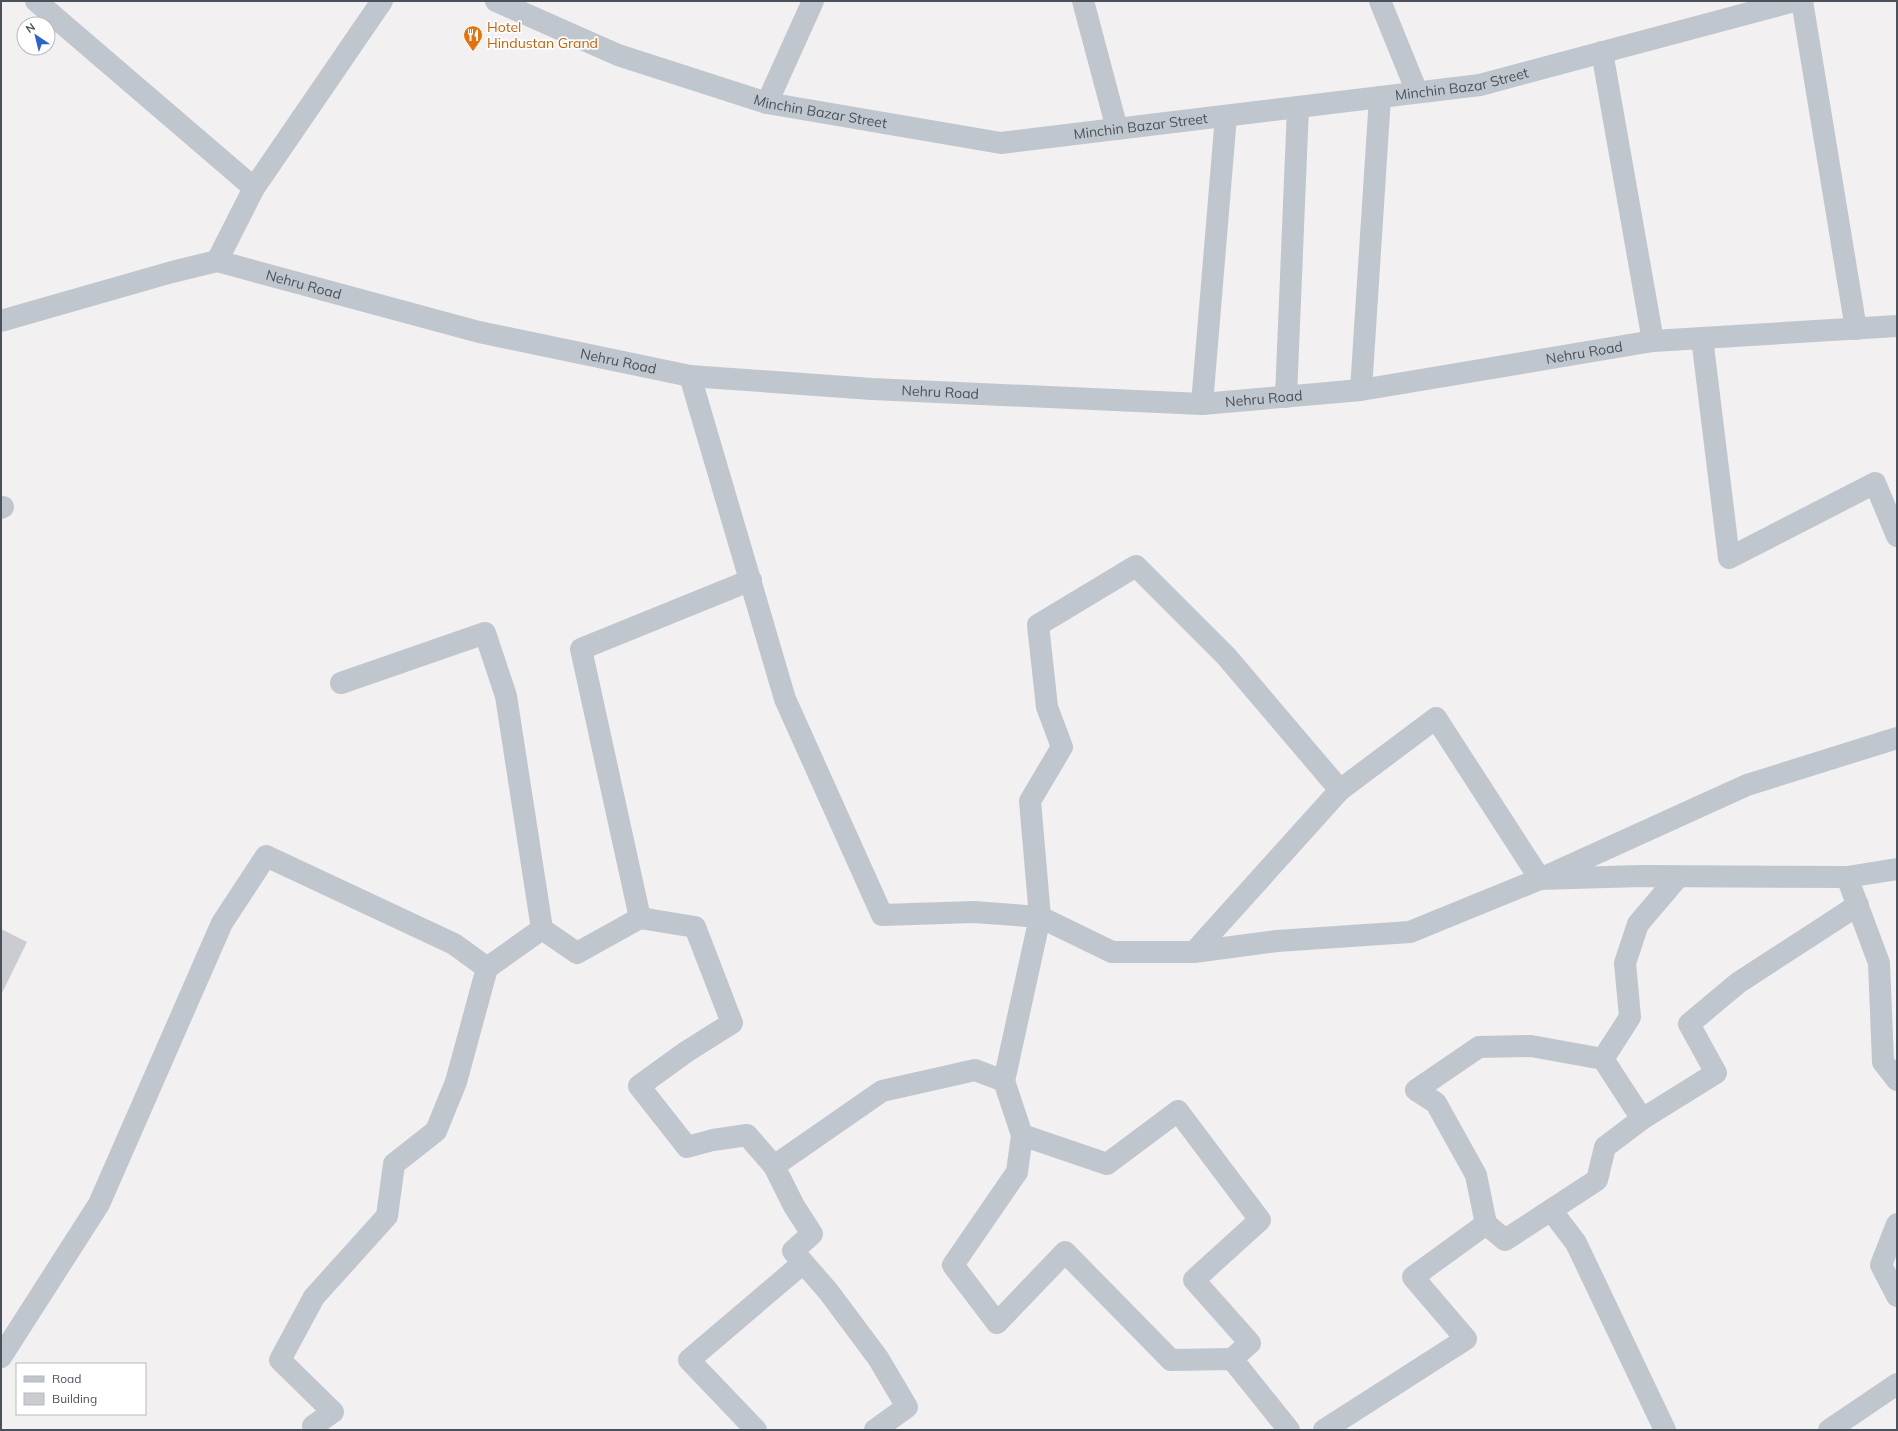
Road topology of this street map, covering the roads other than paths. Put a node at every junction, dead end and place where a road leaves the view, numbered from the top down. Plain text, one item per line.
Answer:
1 (36, 1) edge
2 (382, 1) edge
3 (496, 1) edge
4 (813, 1) edge
5 (1083, 1) edge
6 (1380, 1) edge
7 (1794, 1) edge
8 (1802, 1) edge
9 (1602, 52) junction
10 (1417, 92) junction
11 (1380, 97) junction
12 (767, 103) junction
13 (1298, 107) junction
14 (1226, 116) junction
15 (1116, 129) junction
16 (254, 188) junction
17 (217, 261) junction
18 (1, 322) edge
19 (1897, 326) edge
20 (1856, 329) junction
21 (1702, 338) junction
22 (1653, 341) junction
23 (690, 376) junction
24 (1361, 390) junction
25 (1286, 397) junction
26 (1202, 404) junction
27 (1897, 536) edge
28 (751, 580) junction
29 (341, 683) dead end
30 (1897, 738) edge
31 (1340, 790) junction
32 (1897, 869) edge
33 (1678, 877) junction
34 (1847, 877) junction
35 (1540, 879) junction
36 (1858, 905) junction
37 (1040, 917) junction
38 (640, 918) junction
39 (542, 929) junction
40 (1194, 952) junction
41 (487, 968) junction
42 (1603, 1059) junction
43 (1890, 1061) edge
44 (1897, 1080) edge
45 (1004, 1081) junction
46 (1642, 1118) junction
47 (1022, 1135) junction
48 (774, 1166) junction
49 (1551, 1210) junction
50 (1486, 1224) junction
51 (1897, 1224) edge
52 (803, 1263) junction
53 (1897, 1296) edge
54 (1, 1357) edge
55 (1232, 1359) junction
56 (1897, 1384) edge
57 (315, 1430) edge
58 (756, 1430) edge
59 (875, 1430) edge
60 (1289, 1430) edge
61 (1324, 1430) edge
62 (1665, 1430) edge
63 (1829, 1430) edge

1 - 16 street
2 - 16 street
3 - 12 street, Minchin Bazar Street
4 - 12 street
5 - 15 street
6 - 10 street
7 - 9 street, Minchin Bazar Street
8 - 20 street
9 - 10 street, Minchin Bazar Street
9 - 22 street
10 - 11 street, Minchin Bazar Street
11 - 13 street, Minchin Bazar Street
11 - 24 street
12 - 15 street, Minchin Bazar Street
13 - 14 street, Minchin Bazar Street
13 - 25 street
14 - 15 street, Minchin Bazar Street
14 - 26 street
16 - 17 street
17 - 18 street, Nehru Road
17 - 23 street, Nehru Road
19 - 20 street, Nehru Road
20 - 21 street, Nehru Road
21 - 22 street, Nehru Road
21 - 27 street
22 - 24 street, Nehru Road
23 - 26 street, Nehru Road
23 - 28 street
24 - 25 street, Nehru Road
25 - 26 street, Nehru Road
28 - 37 street
28 - 38 street
29 - 39 street
30 - 35 street
31 - 35 street
31 - 37 street
31 - 40 street
32 - 34 street
33 - 34 street
33 - 35 street
33 - 42 street
34 - 36 street
35 - 40 street
36 - 43 street
36 - 46 street
37 - 40 street
37 - 45 street
38 - 39 street
38 - 48 street
39 - 41 street
41 - 54 street
41 - 57 street
42 - 46 street
42 - 50 street
43 - 44 street
45 - 47 street
45 - 48 street
46 - 49 street
47 - 55 street
47 - 55 street
48 - 52 street
49 - 50 street
49 - 62 street
50 - 61 street
51 - 53 street
52 - 58 street
52 - 59 street
55 - 60 street
56 - 63 street

